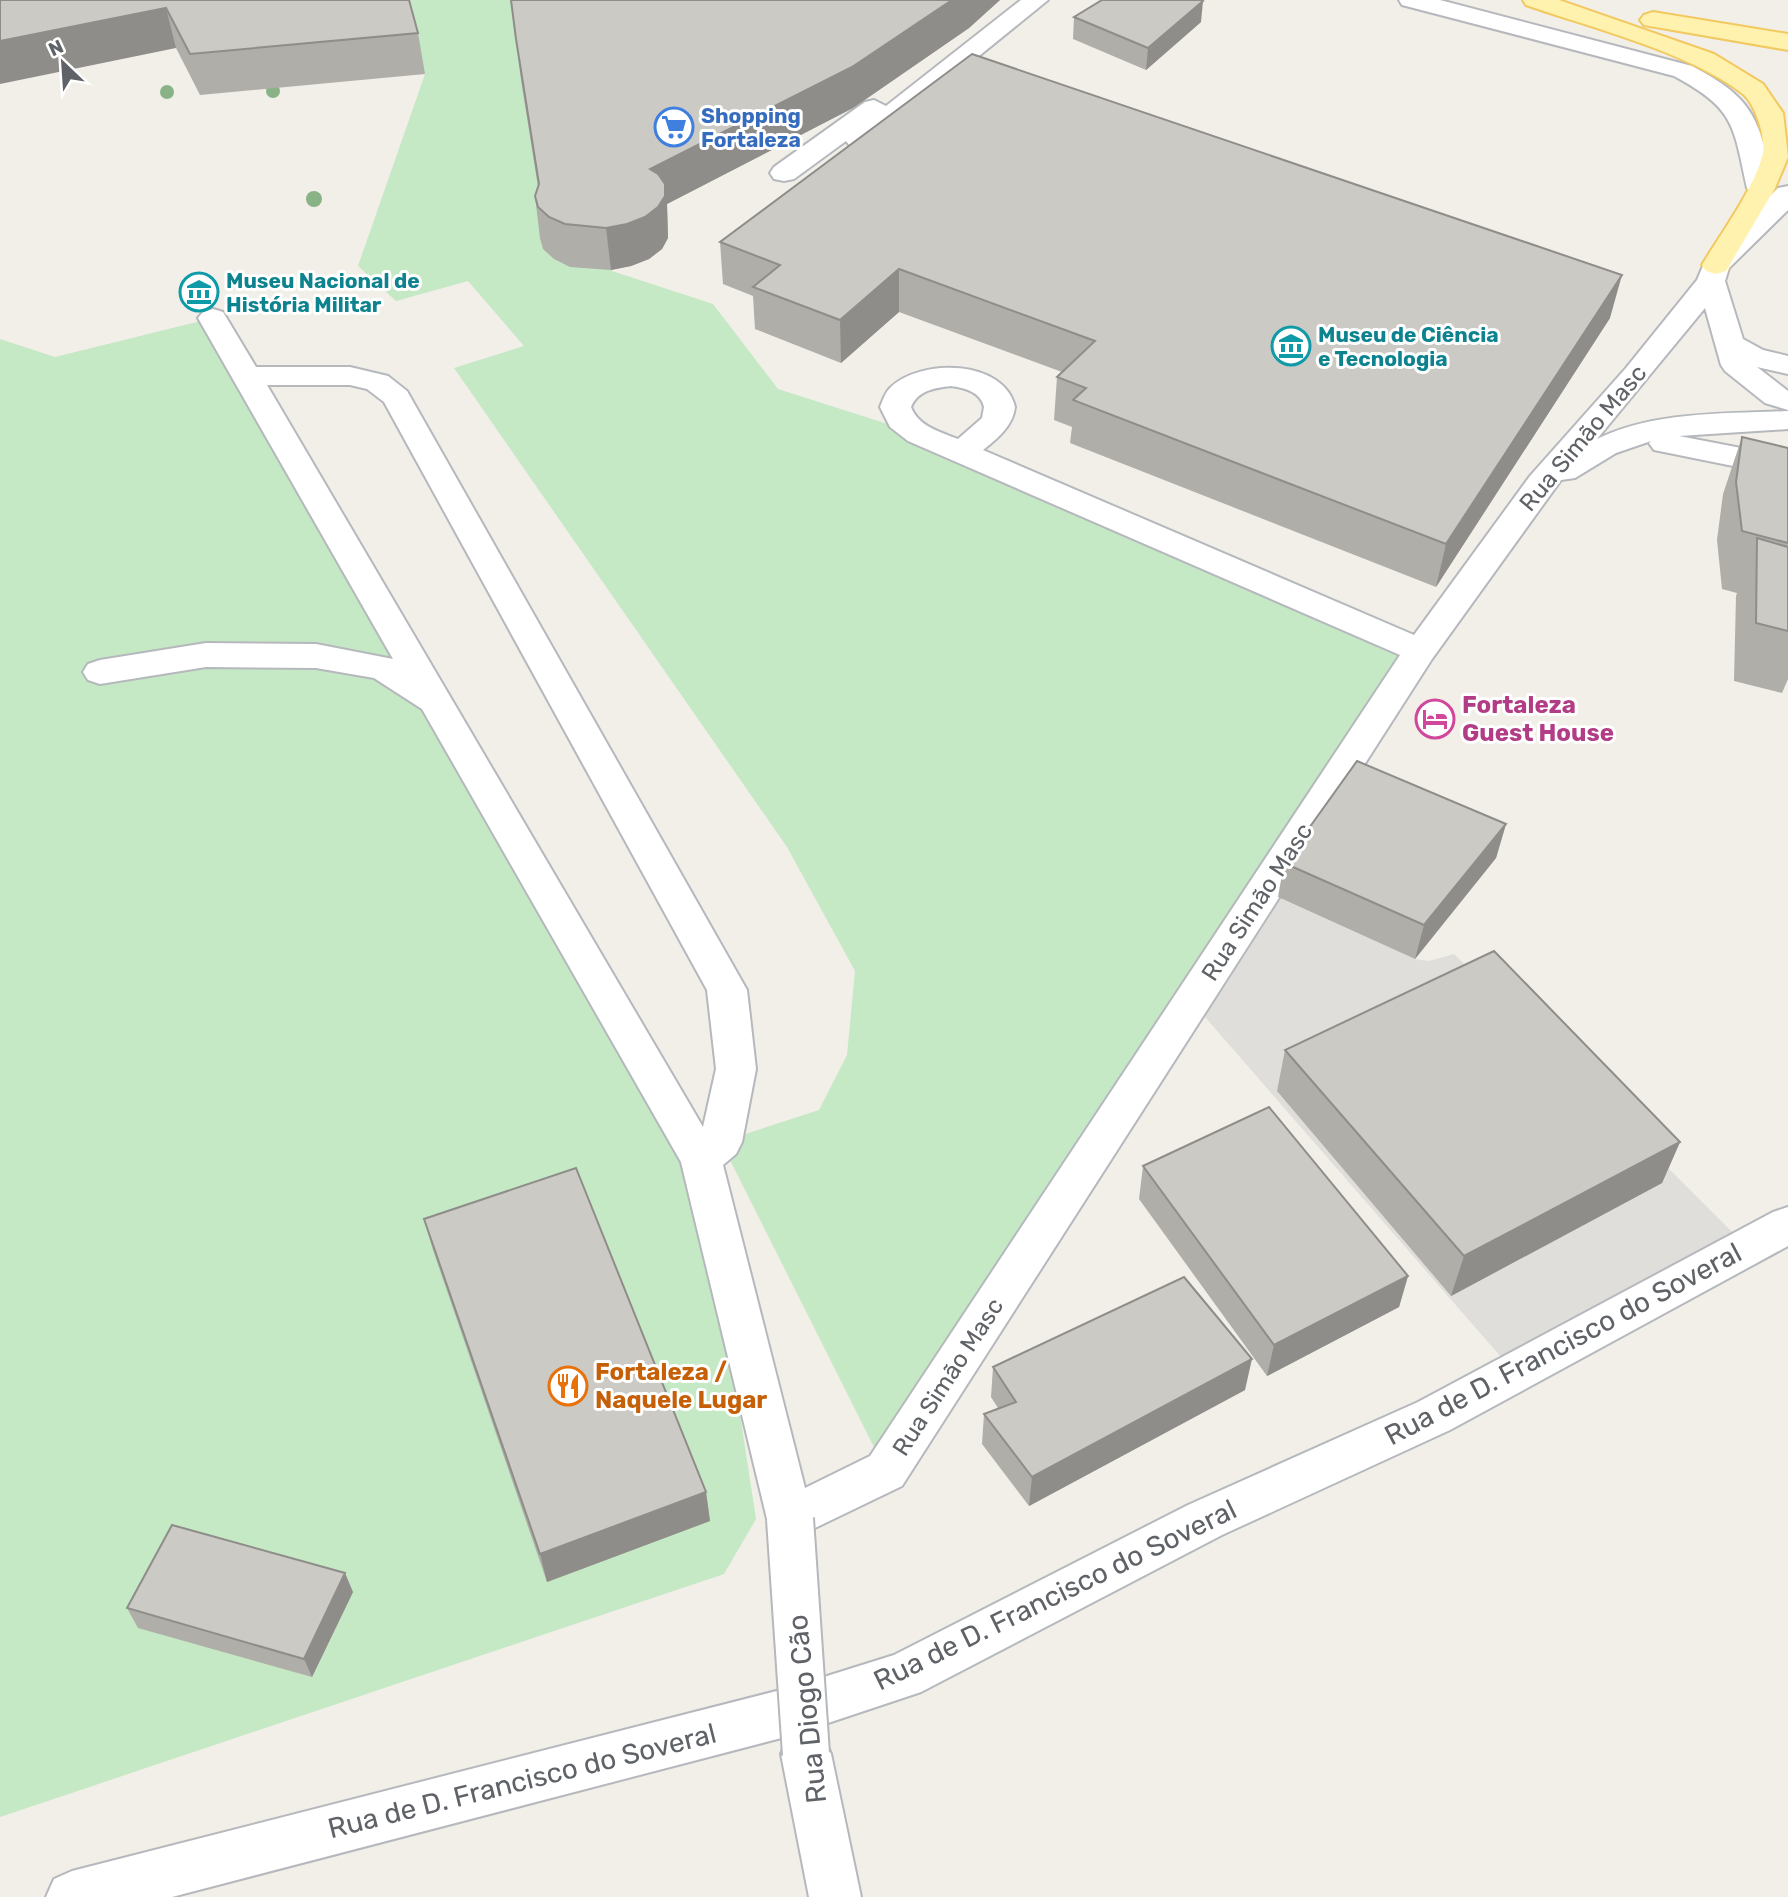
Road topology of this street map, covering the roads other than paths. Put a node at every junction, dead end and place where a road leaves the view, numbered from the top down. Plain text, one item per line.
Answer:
1 (1006, 0) edge
2 (1036, 0) edge
3 (1411, 0) edge
4 (1535, 0) edge
5 (1545, 0) edge
6 (1788, 42) edge
7 (784, 173) dead end
8 (1774, 191) edge
9 (783, 200) edge
10 (1714, 273) junction
11 (213, 318) dead end
12 (1727, 342) junction
13 (1788, 365) edge
14 (246, 376) junction
15 (1788, 401) edge
16 (1788, 420) edge
17 (1632, 436) junction
18 (962, 452) dead end
19 (1788, 467) edge
20 (1541, 483) junction
21 (1420, 651) junction
22 (100, 672) dead end
23 (438, 707) junction
24 (701, 1160) junction
25 (1788, 1225) edge
26 (790, 1519) junction
27 (72, 1897) edge
28 (835, 1897) edge

1 - 7 street
2 - 9 street
3 - 8 street
4 - 8 main road
5 - 6 main road
8 - 10 street, Rua Simão Masc
10 - 12 street
10 - 20 street, Rua Simão Masc
11 - 14 street, Rua Diogo Cão
12 - 13 street
12 - 15 street
14 - 23 street, Rua Diogo Cão
14 - 24 street
16 - 17 street
17 - 19 street
17 - 20 street
18 - 21 street
20 - 21 street, Rua Simão Masc
21 - 26 street, Rua Simão Masc
22 - 23 street
23 - 24 street, Rua Diogo Cão
24 - 26 street, Rua Diogo Cão
25 - 27 street, Rua de D. Francisco do Soveral
26 - 28 street, Rua Diogo Cão, bridge

